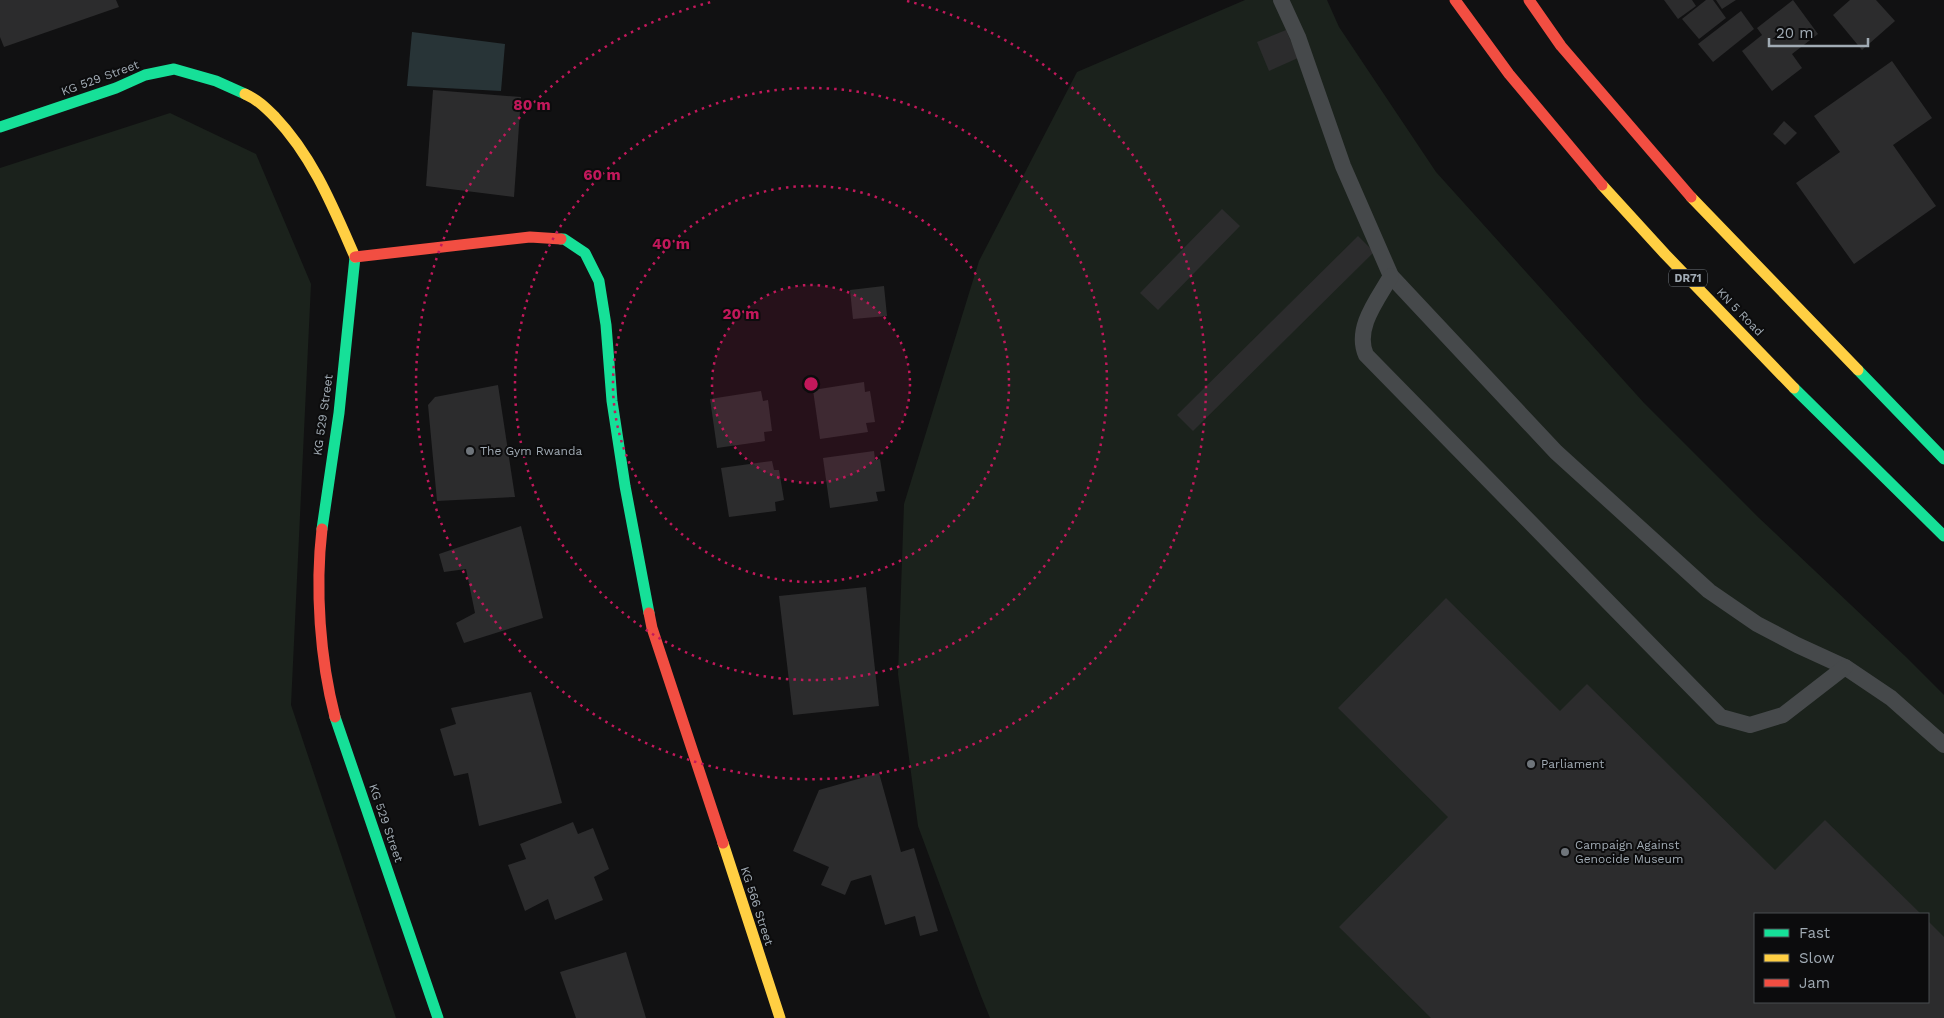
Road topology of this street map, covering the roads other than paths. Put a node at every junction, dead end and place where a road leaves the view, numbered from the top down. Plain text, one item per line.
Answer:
1 (1281, 0) edge
2 (1455, 0) edge
3 (1529, 0) edge
4 (0, 127) edge
5 (355, 257) junction
6 (1391, 276) junction
7 (1944, 459) edge
8 (1944, 536) edge
9 (1845, 667) junction
10 (1944, 745) edge
11 (438, 1018) edge
12 (780, 1018) edge

1 - 6 lane
2 - 8 street, KN 5 Road / DR71
3 - 7 street
4 - 5 street, KG 529 Street
5 - 11 street, KG 529 Street
5 - 12 street, KG 566 Street
6 - 9 lane
6 - 9 lane
9 - 10 lane

